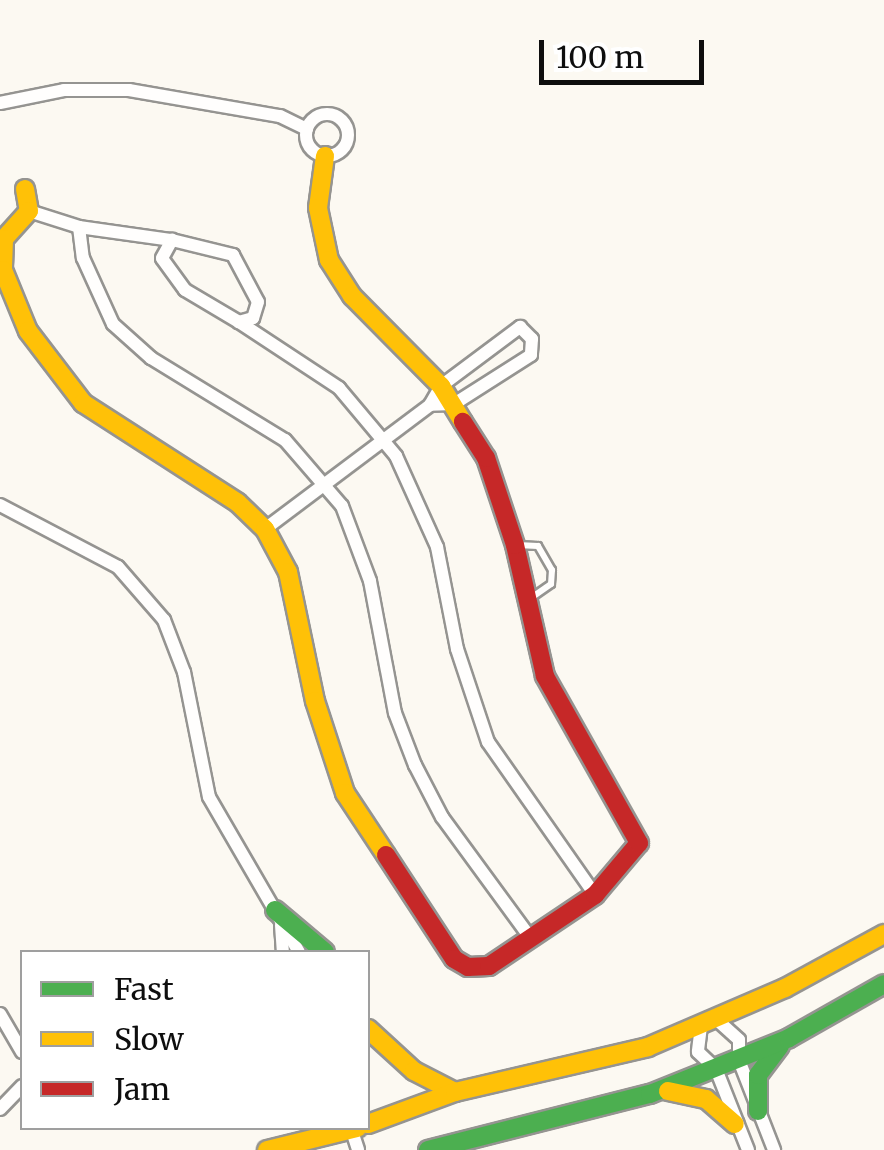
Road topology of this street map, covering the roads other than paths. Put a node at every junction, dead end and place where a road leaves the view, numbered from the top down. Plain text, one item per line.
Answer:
1 (0, 103) edge
2 (307, 130) junction
3 (324, 156) junction
4 (26, 189) dead end
5 (29, 211) junction
6 (78, 227) junction
7 (172, 240) junction
8 (239, 322) junction
9 (441, 386) junction
10 (454, 404) junction
11 (430, 405) junction
12 (384, 439) junction
13 (325, 483) junction
14 (0, 505) edge
15 (264, 529) junction
16 (515, 546) junction
17 (526, 601) junction
18 (594, 896) junction
19 (278, 916) junction
20 (884, 934) edge
21 (529, 936) junction
22 (283, 950) edge
23 (298, 950) edge
24 (322, 950) edge
25 (884, 984) edge
26 (0, 1014) edge
27 (708, 1022) junction
28 (370, 1032) edge
29 (790, 1038) junction
30 (20, 1049) edge
31 (739, 1060) junction
32 (716, 1070) junction
33 (20, 1088) edge
34 (456, 1092) junction
35 (650, 1094) junction
36 (0, 1109) edge
37 (758, 1111) junction
38 (370, 1122) edge
39 (734, 1124) junction
40 (347, 1130) edge
41 (319, 1138) edge
42 (266, 1150) edge
43 (428, 1150) edge
44 (748, 1150) edge
45 (774, 1150) edge

1 - 2 street
2 - 3 street
2 - 3 street
3 - 9 street
4 - 5 street
5 - 6 street
5 - 15 street
6 - 7 street
6 - 13 street
7 - 8 street
7 - 8 street
8 - 12 street
9 - 10 street
9 - 10 street
9 - 11 street
10 - 11 street
10 - 16 street
11 - 12 street
12 - 13 street
12 - 18 street
13 - 15 street
13 - 21 street
14 - 19 street
15 - 21 street
16 - 17 street
16 - 17 lane
17 - 18 street
18 - 21 street
19 - 22 street
19 - 23 street
19 - 24 street
20 - 27 street
25 - 29 street
26 - 30 street
27 - 31 street
27 - 32 street
27 - 34 street
28 - 34 street
29 - 31 street
29 - 37 street
31 - 32 street
31 - 37 street
32 - 35 street
32 - 39 street
33 - 36 street
34 - 38 street
35 - 39 street
35 - 43 street
37 - 45 street
39 - 44 street
40 - 41 street
41 - 42 street

